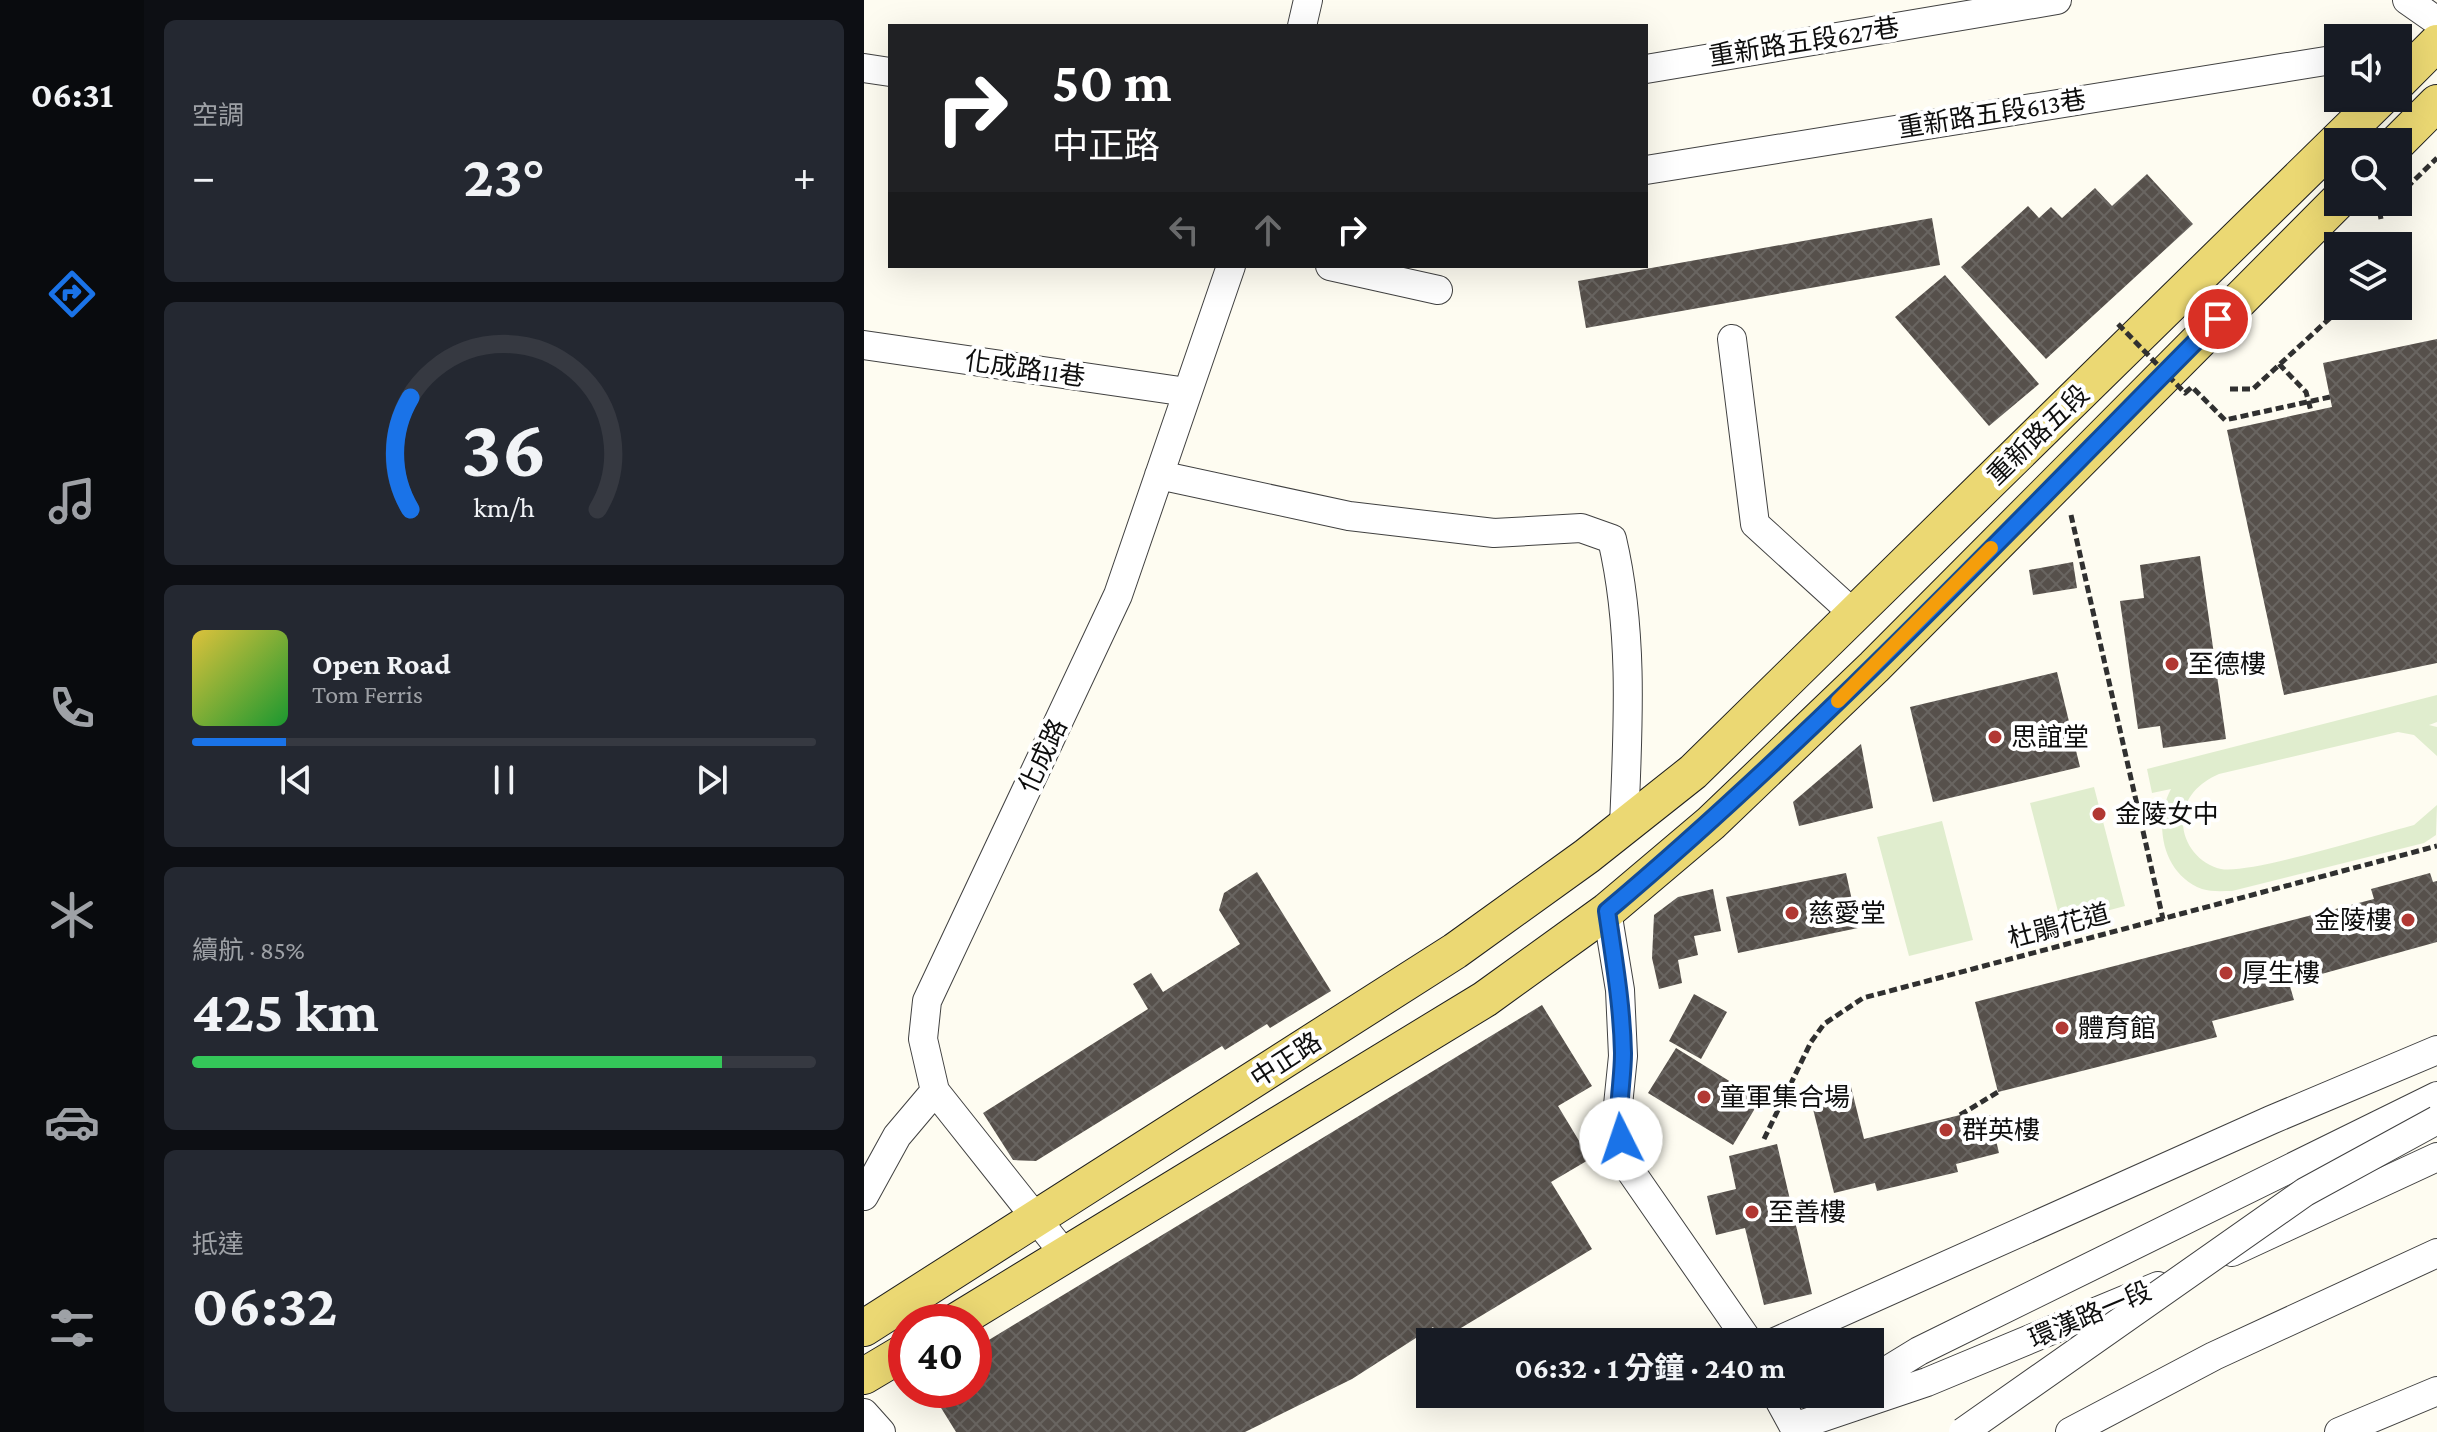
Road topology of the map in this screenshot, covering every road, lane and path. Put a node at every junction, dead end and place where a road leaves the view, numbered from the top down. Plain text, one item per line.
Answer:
1 (1308, 0) edge
2 (2057, 0) edge
3 (2407, 0) edge
4 (2437, 21) edge
5 (1302, 24) edge
6 (2324, 61) edge
7 (864, 68) edge
8 (1648, 69) edge
9 (888, 72) edge
10 (2437, 103) edge
11 (2367, 112) edge
12 (2412, 128) edge
13 (2437, 158) edge
14 (1648, 170) edge
15 (2412, 182) edge
16 (2324, 215) edge
17 (2380, 216) edge
18 (2381, 219) dead end
19 (1230, 268) edge
20 (1339, 268) edge
21 (1438, 290) dead end
22 (2328, 320) edge
23 (2118, 324) dead end
24 (1732, 339) dead end
25 (864, 345) edge
26 (2279, 364) junction
27 (2230, 389) dead end
28 (1187, 392) junction
29 (2330, 397) dead end
30 (2311, 411) dead end
31 (1159, 475) junction
32 (2071, 515) dead end
33 (1855, 615) junction
34 (1693, 772) joint
35 (1711, 823) joint
36 (1624, 825) junction
37 (2437, 846) edge
38 (1607, 911) junction
39 (2163, 920) junction
40 (2437, 1050) edge
41 (935, 1091) junction
42 (1998, 1092) dead end
43 (2437, 1096) edge
44 (1960, 1115) dead end
45 (2437, 1120) edge
46 (1764, 1139) dead end
47 (2437, 1157) edge
48 (864, 1196) edge
49 (1038, 1217) junction
50 (2437, 1253) edge
51 (1066, 1256) junction
52 (985, 1304) edge
53 (864, 1328) edge
54 (1739, 1328) edge
55 (1806, 1328) edge
56 (888, 1362) edge
57 (1884, 1372) edge
58 (864, 1376) edge
59 (2437, 1391) edge
60 (1781, 1408) edge
61 (1825, 1408) edge
62 (864, 1413) edge
63 (1788, 1430) edge
64 (881, 1432) edge
65 (1963, 1432) edge
66 (2070, 1432) edge
67 (2339, 1432) edge

1 - 5 street
2 - 8 street, 重新路五段627巷
3 - 4 street
6 - 14 street, 重新路五段613巷
7 - 9 street
10 - 12 main road
11 - 33 main road, 重新路五段
13 - 15 path
16 - 35 main road, 重新路五段
17 - 18 path
19 - 28 street, 化成路
20 - 21 street
22 - 26 path
23 - 29 path, bridge
24 - 33 street
25 - 28 street, 化成路11巷
26 - 27 path
26 - 30 path
28 - 31 street, 化成路
31 - 36 street
31 - 41 street, 化成路
32 - 39 path
33 - 34 main road, 重新路五段
34 - 36 main road, 中正路
35 - 38 main road, 中正路
36 - 49 main road, 中正路
37 - 39 path, 杜鵑花道
38 - 51 main road, 中正路
38 - 54 street
39 - 46 path, 杜鵑花道
40 - 55 street
41 - 48 street
41 - 49 street, 化成路
42 - 44 path
43 - 57 street, 環漢路一段
45 - 65 street, bridge
47 - 63 street, 環漢路一段
49 - 51 street, 化成路
49 - 53 main road, 中正路
50 - 66 street
51 - 52 main road, 中正路
56 - 58 main road
59 - 67 street
60 - 63 street
61 - 63 street
62 - 64 street

